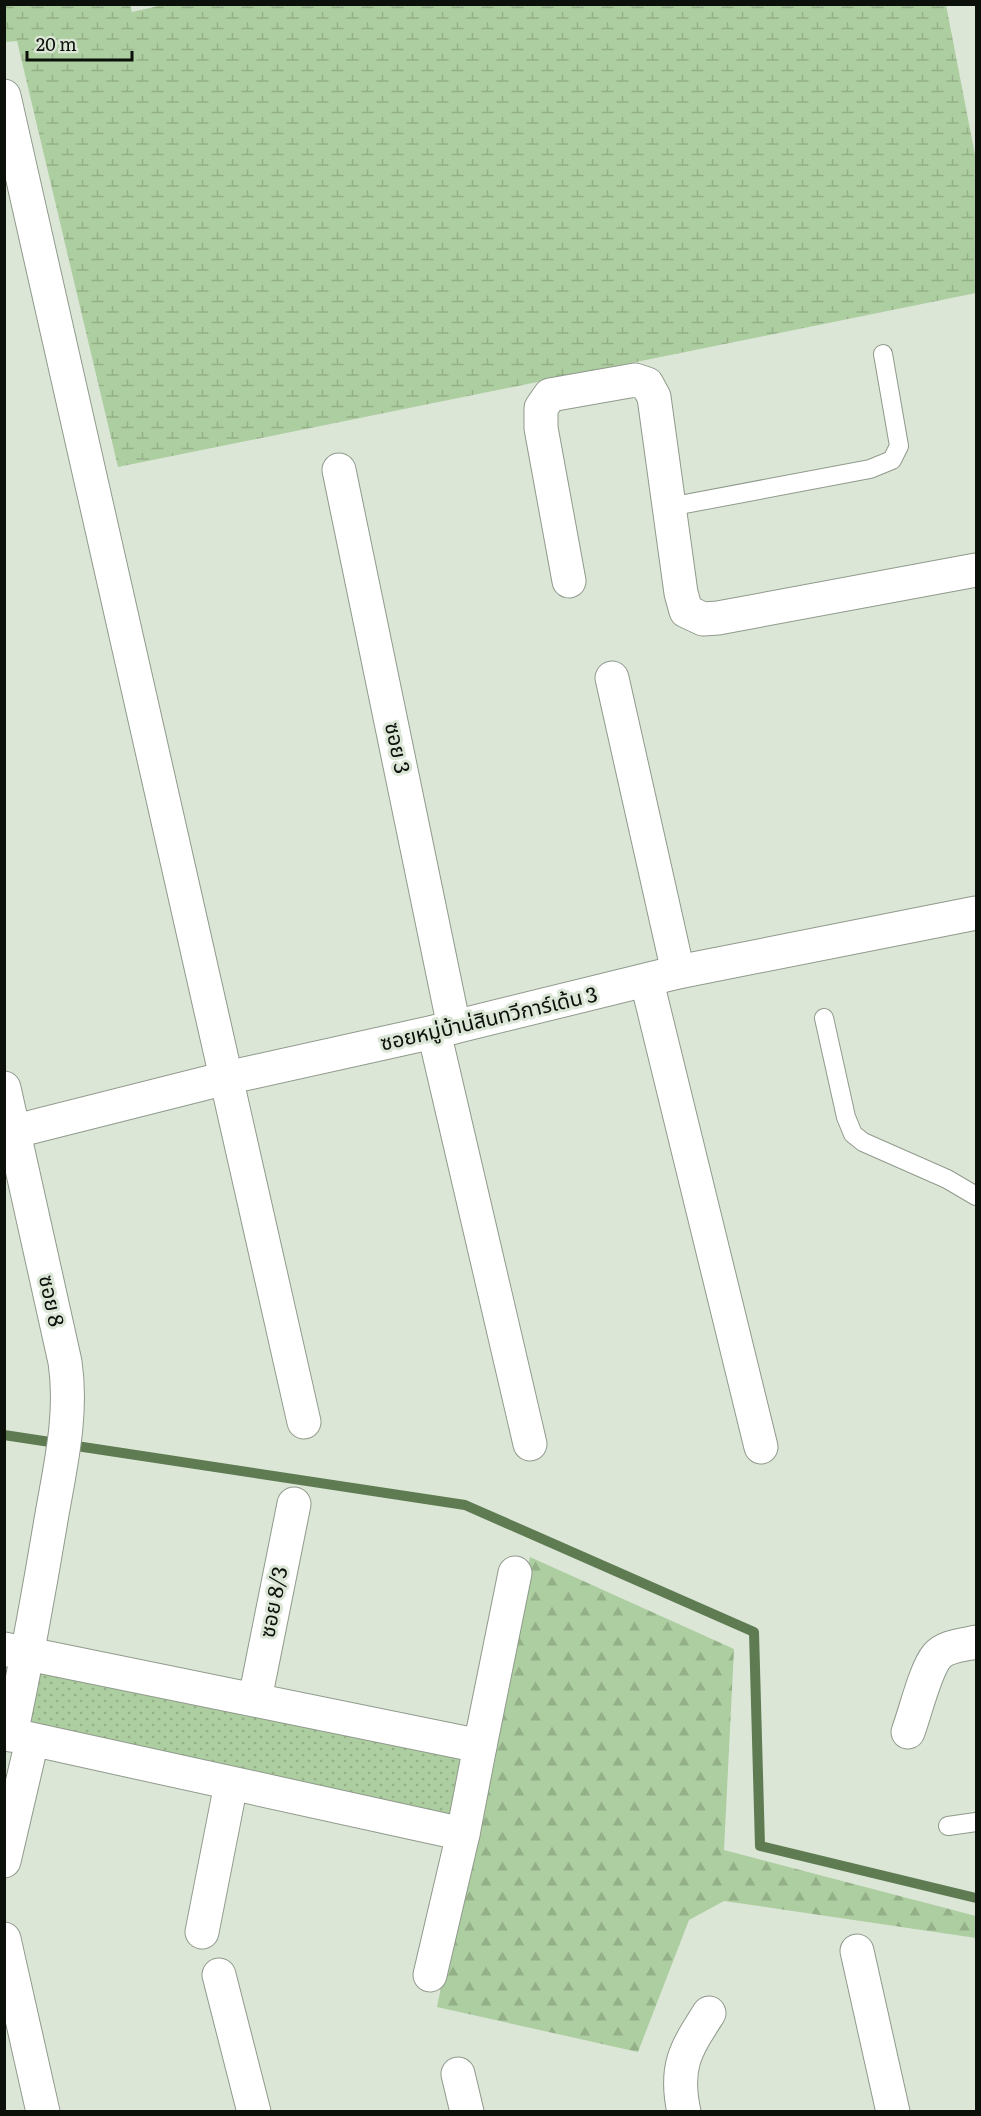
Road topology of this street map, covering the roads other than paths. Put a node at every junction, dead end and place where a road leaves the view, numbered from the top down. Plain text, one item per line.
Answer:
1 (4, 96) edge
2 (883, 354) dead end
3 (339, 470) dead end
4 (669, 507) junction
5 (976, 570) edge
6 (569, 581) dead end
7 (612, 678) dead end
8 (976, 913) edge
9 (678, 972) junction
10 (647, 982) junction
11 (824, 1018) dead end
12 (444, 1030) junction
13 (226, 1078) junction
14 (4, 1088) edge
15 (9, 1133) edge
16 (976, 1196) edge
17 (304, 1422) dead end
18 (530, 1444) dead end
19 (761, 1447) dead end
20 (294, 1504) dead end
21 (515, 1573) dead end
22 (976, 1642) edge
23 (16, 1651) edge
24 (255, 1699) junction
25 (908, 1732) dead end
26 (16, 1736) edge
27 (480, 1746) junction
28 (231, 1784) junction
29 (976, 1822) edge
30 (948, 1826) dead end
31 (463, 1834) junction
32 (4, 1861) edge
33 (202, 1932) dead end
34 (4, 1939) edge
35 (857, 1951) dead end
36 (219, 1975) dead end
37 (430, 1975) dead end
38 (710, 2013) dead end
39 (458, 2074) dead end
40 (43, 2112) edge
41 (254, 2112) edge
42 (467, 2112) edge
43 (684, 2112) edge
44 (893, 2112) edge

1 - 13 street
2 - 4 lane
3 - 12 street, ซอย 3
4 - 5 street
4 - 6 street
7 - 9 street
8 - 9 street, ซอยหมู่บ้าน่สินทวีการ์เด้น 3
9 - 10 street, ซอยหมู่บ้าน่สินทวีการ์เด้น 3
10 - 12 street, ซอยหมู่บ้าน่สินทวีการ์เด้น 3
10 - 19 street
11 - 16 lane
12 - 13 street, ซอยหมู่บ้าน่สินทวีการ์เด้น 3
12 - 18 street, ซอย 3
13 - 15 street, ซอยหมู่บ้าน่สินทวีการ์เด้น 3
13 - 17 street
14 - 15 street, ซอย 8
15 - 23 street, ซอย 8
20 - 24 street, ซอย 8/3
21 - 27 street
22 - 25 street
23 - 24 street
23 - 26 street, ซอย 8
24 - 27 street
26 - 28 street
26 - 32 street, ซอย 8
27 - 31 street
28 - 31 street
28 - 33 street
29 - 30 lane
31 - 37 street
34 - 40 street
35 - 44 street
36 - 41 street
38 - 43 street
39 - 42 street

